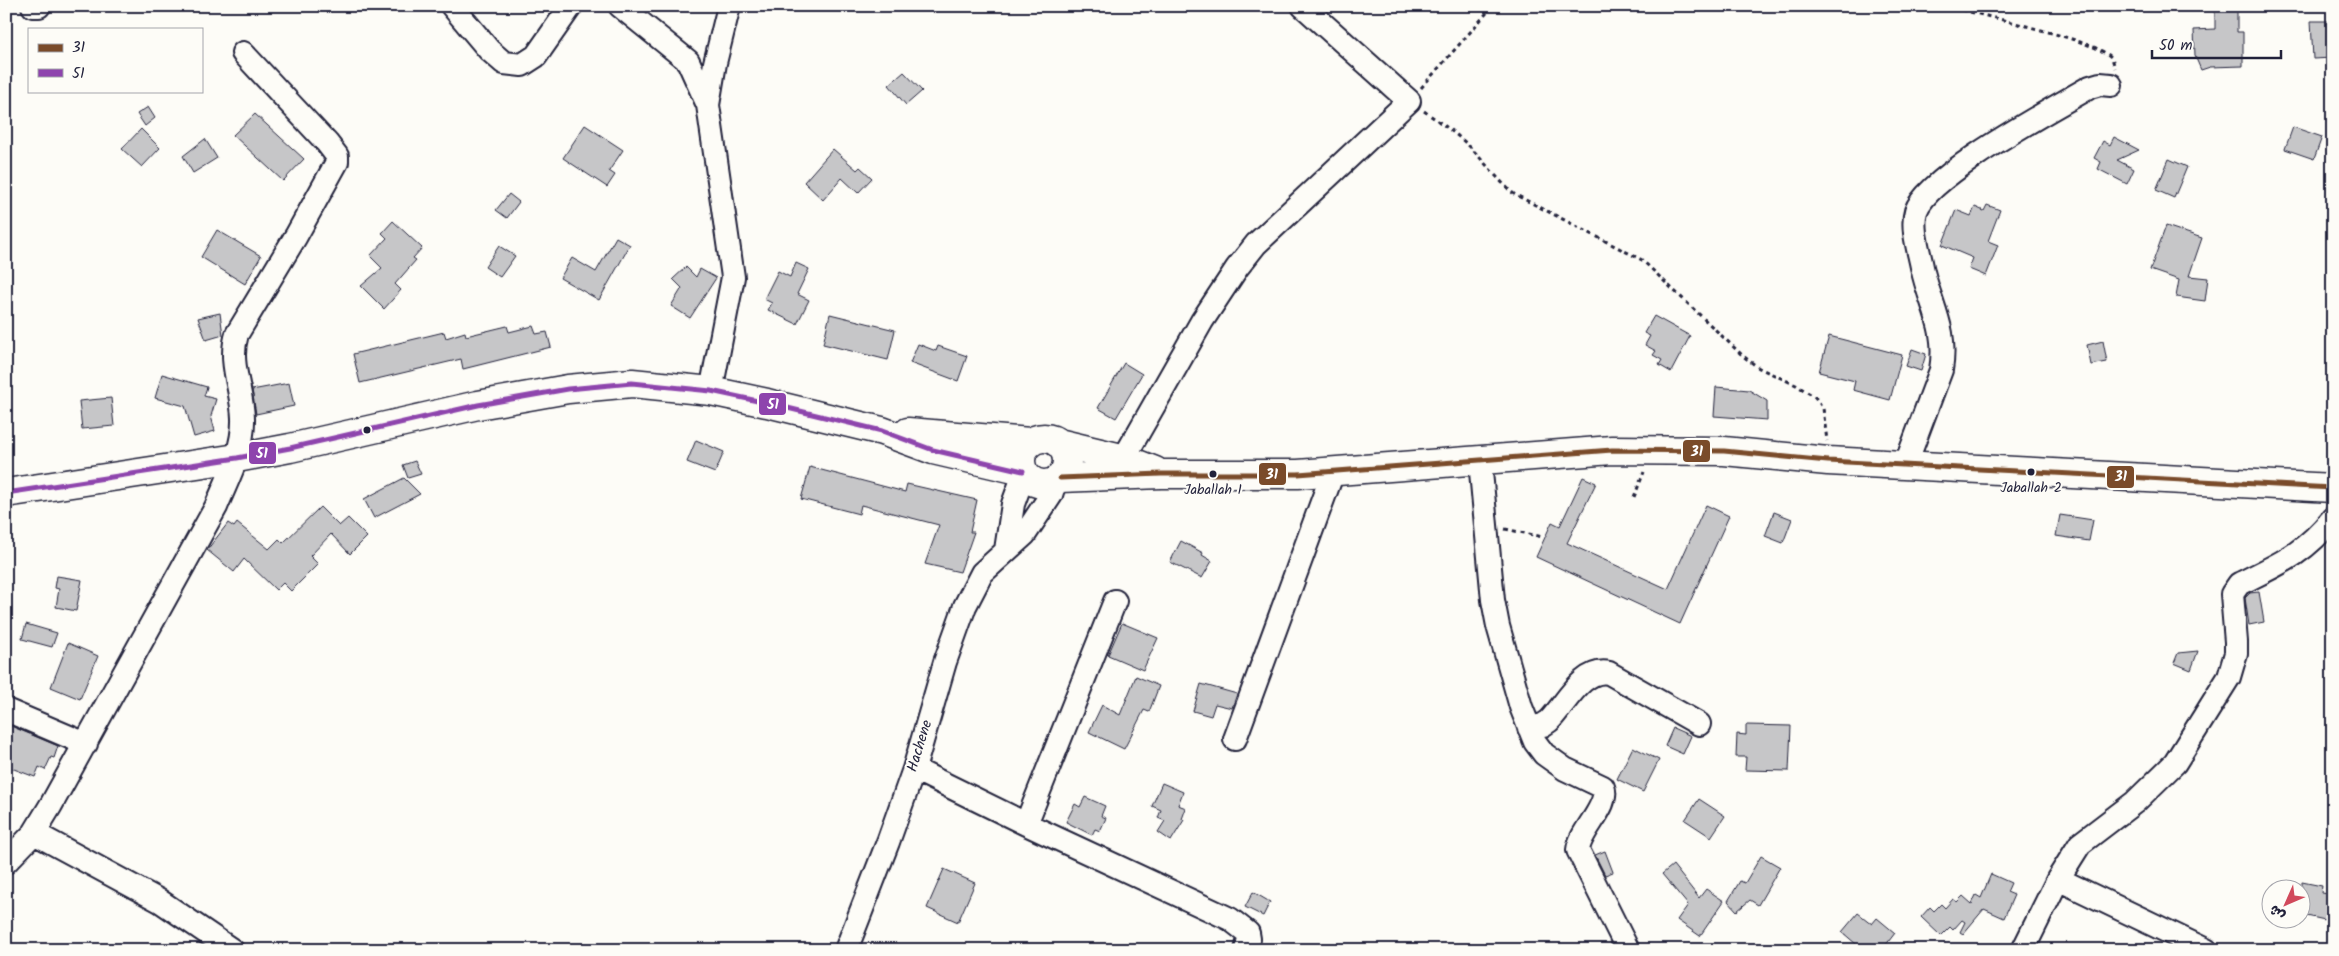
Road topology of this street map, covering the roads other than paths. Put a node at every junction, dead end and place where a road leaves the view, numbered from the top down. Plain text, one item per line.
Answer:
1 (33, 6) edge
2 (39, 6) edge
3 (452, 6) edge
4 (571, 6) edge
5 (620, 6) edge
6 (728, 6) edge
7 (1303, 6) edge
8 (244, 53) dead end
9 (2111, 85) road end
10 (708, 104) junction
11 (711, 391) junction
12 (882, 431) junction
13 (1030, 442) junction
14 (1059, 443) junction
15 (237, 458) junction
16 (1480, 461) junction
17 (1905, 466) junction
18 (1118, 468) junction
19 (1333, 472) junction
20 (1023, 473) junction
21 (1058, 480) junction
22 (2333, 488) edge
23 (6, 493) edge
24 (2333, 518) edge
25 (1006, 550) junction
26 (1115, 601) dead end
27 (6, 710) edge
28 (1699, 724) dead end
29 (1530, 728) junction
30 (1235, 739) dead end
31 (86, 744) junction
32 (914, 769) junction
33 (1026, 824) junction
34 (34, 833) junction
35 (6, 862) edge
36 (2058, 879) junction
37 (232, 950) edge
38 (846, 950) edge
39 (1246, 950) edge
40 (1628, 950) edge
41 (2023, 950) edge
42 (2206, 950) edge

1 - 2 street
3 - 4 street
5 - 10 street
6 - 10 street
7 - 18 street
8 - 15 street
9 - 17 street
10 - 11 street
11 - 12 main road
11 - 15 main road
12 - 13 main road
12 - 20 main road
13 - 14 main road
13 - 20 main road
14 - 18 main road
14 - 21 main road
15 - 23 main road
15 - 31 street
16 - 17 main road
16 - 19 main road
16 - 29 street
17 - 22 main road
18 - 19 main road
18 - 21 main road
19 - 30 street
20 - 21 main road
20 - 25 street
21 - 25 street, Hachene
24 - 36 street
25 - 32 street, Hachene
26 - 33 street
27 - 31 street
28 - 29 street
29 - 40 street
31 - 34 street
32 - 33 street
32 - 38 street, Hachene
33 - 39 street
34 - 35 street
34 - 37 street
36 - 41 street
36 - 42 street

